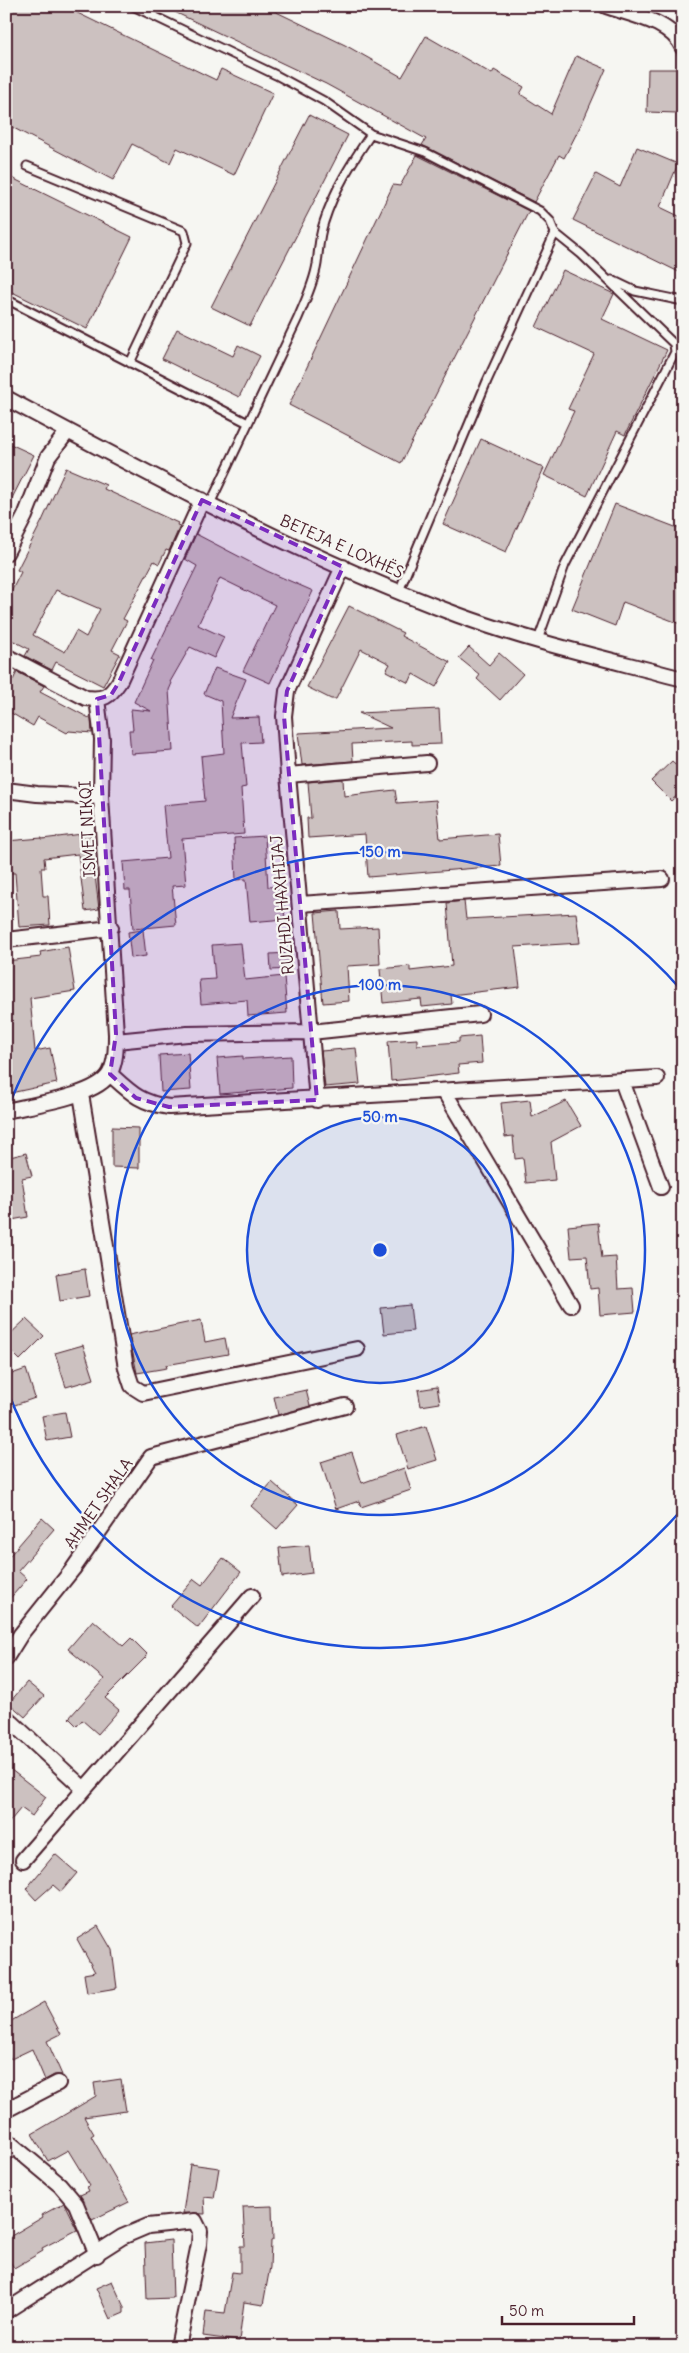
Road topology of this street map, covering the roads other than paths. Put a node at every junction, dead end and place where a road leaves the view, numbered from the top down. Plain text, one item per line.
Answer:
1 (133, 6) edge
2 (606, 6) edge
3 (683, 48) edge
4 (371, 134) junction
5 (27, 166) dead end
6 (555, 233) junction
7 (605, 276) junction
8 (6, 299) edge
9 (683, 302) edge
10 (130, 363) junction
11 (6, 398) edge
12 (248, 423) junction
13 (68, 431) junction
14 (206, 502) junction
15 (6, 554) edge
16 (342, 567) junction
17 (399, 591) junction
18 (538, 640) junction
19 (6, 656) edge
20 (683, 679) edge
21 (97, 699) junction
22 (427, 763) dead end
23 (288, 775) junction
24 (6, 790) edge
25 (101, 797) junction
26 (662, 879) dead end
27 (300, 904) junction
28 (111, 928) junction
29 (6, 940) edge
30 (480, 1014) dead end
31 (311, 1032) junction
32 (116, 1041) junction
33 (110, 1074) junction
34 (657, 1078) dead end
35 (622, 1080) junction
36 (444, 1091) junction
37 (81, 1094) junction
38 (317, 1100) junction
39 (6, 1111) edge
40 (661, 1187) dead end
41 (571, 1305) dead end
42 (357, 1349) dead end
43 (345, 1406) dead end
44 (252, 1596) dead end
45 (6, 1658) edge
46 (6, 1716) edge
47 (84, 1788) junction
48 (23, 1860) dead end
49 (58, 2083) dead end
50 (6, 2110) edge
51 (6, 2140) edge
52 (97, 2255) junction
53 (6, 2311) edge
54 (178, 2347) edge

1 - 4 lane
2 - 3 street
4 - 6 lane
4 - 12 lane
5 - 10 lane
6 - 7 lane
6 - 17 lane
7 - 9 lane
7 - 18 lane
8 - 10 lane
10 - 12 lane
11 - 13 street, BETEJA E LOXHËS
12 - 14 lane
13 - 14 street, BETEJA E LOXHËS
13 - 15 street
14 - 16 street, BETEJA E LOXHËS
14 - 21 street
16 - 17 street, BETEJA E LOXHËS
16 - 23 street, RUZHDI HAXHIJAJ
17 - 18 street, BETEJA E LOXHËS
18 - 20 street, BETEJA E LOXHËS
19 - 21 street
21 - 25 street, ISMET NIKQI
22 - 23 street
23 - 27 street, RUZHDI HAXHIJAJ
24 - 25 street
25 - 28 street, ISMET NIKQI
26 - 27 street
27 - 31 street, RUZHDI HAXHIJAJ
28 - 29 street
28 - 32 street, ISMET NIKQI
30 - 31 street
31 - 32 street
31 - 38 street, RUZHDI HAXHIJAJ
32 - 33 street, ISMET NIKQI
33 - 37 street
33 - 38 street
34 - 35 street
35 - 36 street
35 - 40 street
36 - 38 street
36 - 41 street
37 - 39 street
37 - 42 street
43 - 45 street, AHMET SHALA
44 - 47 street
46 - 47 street
47 - 48 street
49 - 50 street
51 - 52 street
52 - 53 street
52 - 54 street

